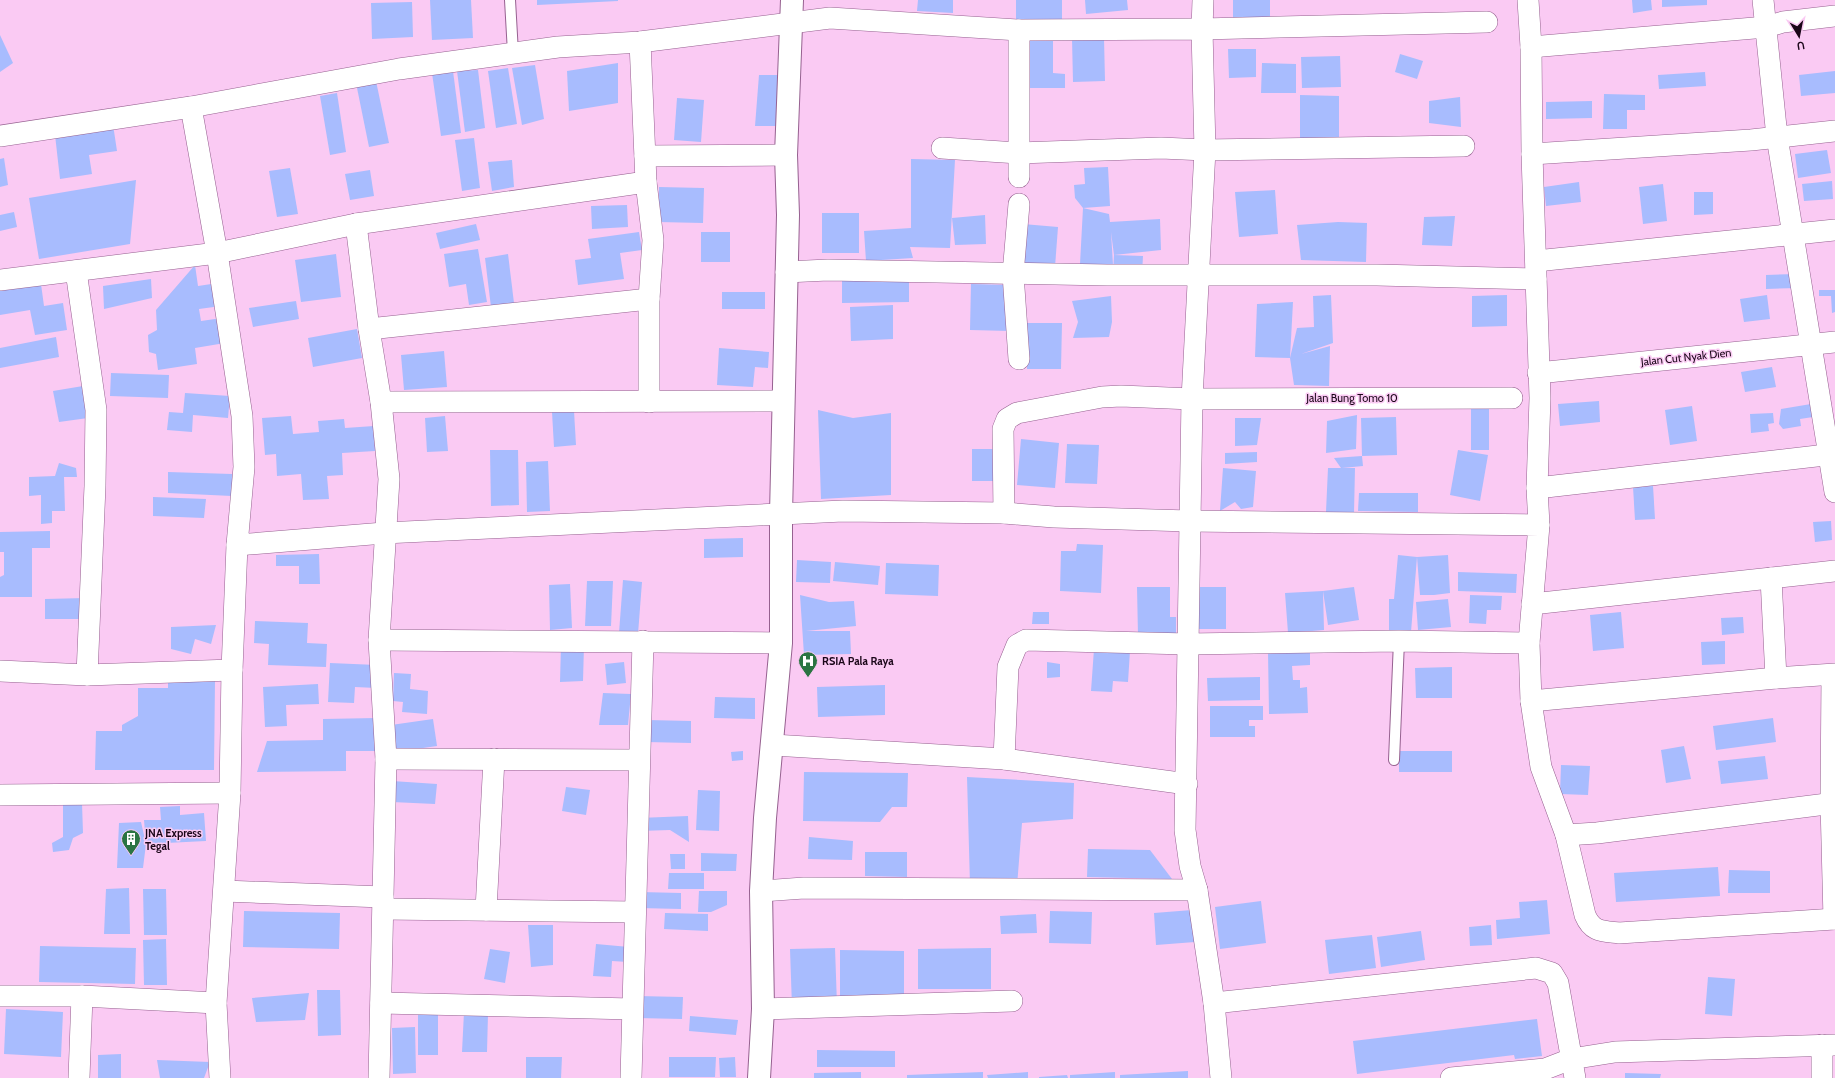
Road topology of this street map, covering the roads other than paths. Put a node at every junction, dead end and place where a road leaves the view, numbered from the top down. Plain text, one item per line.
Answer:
1 (510, 0) edge
2 (792, 0) edge
3 (1203, 0) edge
4 (1528, 0) edge
5 (1763, 0) edge
6 (1835, 16) edge
7 (1487, 22) dead end
8 (791, 24) junction
9 (1766, 27) junction
10 (1202, 29) junction
11 (1019, 30) junction
12 (640, 42) junction
13 (1531, 47) junction
14 (512, 53) junction
15 (191, 107) junction
16 (1835, 131) edge
17 (0, 136) edge
18 (1777, 137) junction
19 (1464, 146) dead end
20 (942, 148) dead end
21 (1205, 150) junction
22 (1019, 153) junction
23 (1532, 154) junction
24 (786, 155) junction
25 (645, 156) junction
26 (1019, 177) dead end
27 (646, 182) junction
28 (1018, 204) dead end
29 (356, 224) junction
30 (1835, 230) edge
31 (1793, 234) junction
32 (217, 253) junction
33 (1536, 270) junction
34 (76, 271) junction
35 (786, 272) junction
36 (1013, 274) junction
37 (1198, 275) junction
38 (0, 280) edge
39 (649, 299) junction
40 (369, 329) junction
41 (1835, 342) edge
42 (1810, 345) junction
43 (1019, 359) dead end
44 (1538, 373) junction
45 (1512, 398) dead end
46 (1192, 399) junction
47 (783, 401) junction
48 (381, 402) junction
49 (649, 402) junction
50 (1832, 454) edge
51 (1537, 488) junction
52 (1835, 492) edge
53 (1004, 513) junction
54 (781, 514) junction
55 (1189, 521) junction
56 (1539, 526) junction
57 (384, 533) junction
58 (238, 545) junction
59 (1835, 571) edge
60 (1771, 578) junction
61 (1532, 604) junction
62 (379, 640) junction
63 (643, 641) junction
64 (1400, 641) junction
65 (781, 642) junction
66 (1529, 642) junction
67 (1188, 644) junction
68 (232, 670) junction
69 (0, 671) edge
70 (1834, 674) edge
71 (87, 675) junction
72 (1776, 678) junction
73 (1531, 701) junction
74 (773, 745) junction
75 (386, 759) junction
76 (1004, 759) junction
77 (494, 760) junction
78 (639, 760) junction
79 (1394, 760) dead end
80 (1187, 784) junction
81 (230, 793) junction
82 (0, 795) edge
83 (1833, 803) edge
84 (1566, 835) junction
85 (1197, 890) junction
86 (224, 891) junction
87 (761, 891) junction
88 (384, 903) junction
89 (486, 910) junction
90 (635, 912) junction
91 (1834, 919) edge
92 (0, 996) edge
93 (82, 996) junction
94 (1012, 1001) dead end
95 (216, 1003) junction
96 (381, 1003) junction
97 (1214, 1003) junction
98 (763, 1008) junction
99 (632, 1009) junction
100 (1828, 1045) edge
101 (1573, 1069) edge
102 (79, 1078) edge
103 (220, 1078) edge
104 (379, 1078) edge
105 (631, 1078) edge
106 (759, 1078) edge
107 (1221, 1078) edge
108 (1452, 1078) edge
109 (1822, 1078) edge

1 - 14 lane
2 - 8 main road
3 - 10 street
4 - 13 street
5 - 9 street
6 - 9 street
7 - 10 street
8 - 11 street
8 - 12 street
8 - 24 main road
9 - 13 street
9 - 18 street
10 - 11 street
10 - 21 street
11 - 22 street
12 - 14 street
12 - 25 street
13 - 23 street
14 - 15 street
15 - 17 street
15 - 32 street
16 - 18 street
18 - 23 street
18 - 31 street
19 - 21 street
20 - 22 street
21 - 22 street
21 - 37 street
22 - 26 street
23 - 33 street
24 - 25 street
24 - 35 main road
25 - 27 street
27 - 29 street
27 - 39 street
28 - 36 street
29 - 32 street
29 - 40 street
30 - 31 street
31 - 33 street
31 - 42 street
32 - 34 street
32 - 58 street
33 - 37 street
33 - 44 street
34 - 38 street
34 - 71 street
35 - 36 street
35 - 47 main road
36 - 37 street
36 - 43 street
37 - 46 street
39 - 40 street
39 - 49 street
40 - 48 street
41 - 42 street, Jalan Cut Nyak Dien
42 - 44 street, Jalan Cut Nyak Dien
42 - 50 street
44 - 51 street
45 - 46 street, Jalan Bung Tomo 10
46 - 53 street, Jalan Bung Tomo 10
46 - 55 street
47 - 49 street
47 - 54 main road
48 - 49 street
48 - 57 street
50 - 51 street
50 - 52 street
51 - 56 street
53 - 54 street
53 - 55 street
54 - 57 street
54 - 65 main road
55 - 56 street
55 - 67 street
56 - 61 street
57 - 58 street
57 - 62 street
58 - 68 street
59 - 60 street
60 - 61 street
60 - 72 street
61 - 66 street
62 - 63 street
62 - 75 street
63 - 65 street
63 - 78 street
64 - 66 street
64 - 67 street
64 - 79 lane
65 - 74 main road
66 - 73 street
67 - 76 street
67 - 80 street
68 - 71 street
68 - 81 street
69 - 71 street
70 - 72 street
70 - 83 street
72 - 73 street
73 - 84 street
74 - 76 street
74 - 87 main road
75 - 77 street
75 - 88 street
76 - 80 street
77 - 78 street
77 - 89 street
78 - 90 street
80 - 85 street
81 - 82 street
81 - 86 street
83 - 84 street
83 - 91 street
84 - 91 street
85 - 87 street
85 - 97 street
86 - 88 street
86 - 95 street
87 - 98 main road
88 - 89 street
88 - 96 street
89 - 90 street
90 - 99 street
92 - 93 street
93 - 95 street
93 - 102 street
94 - 98 street
95 - 103 street
96 - 99 street
96 - 104 street
97 - 101 street
97 - 107 street
98 - 106 main road
99 - 105 street
100 - 101 street
100 - 109 street
101 - 108 street

